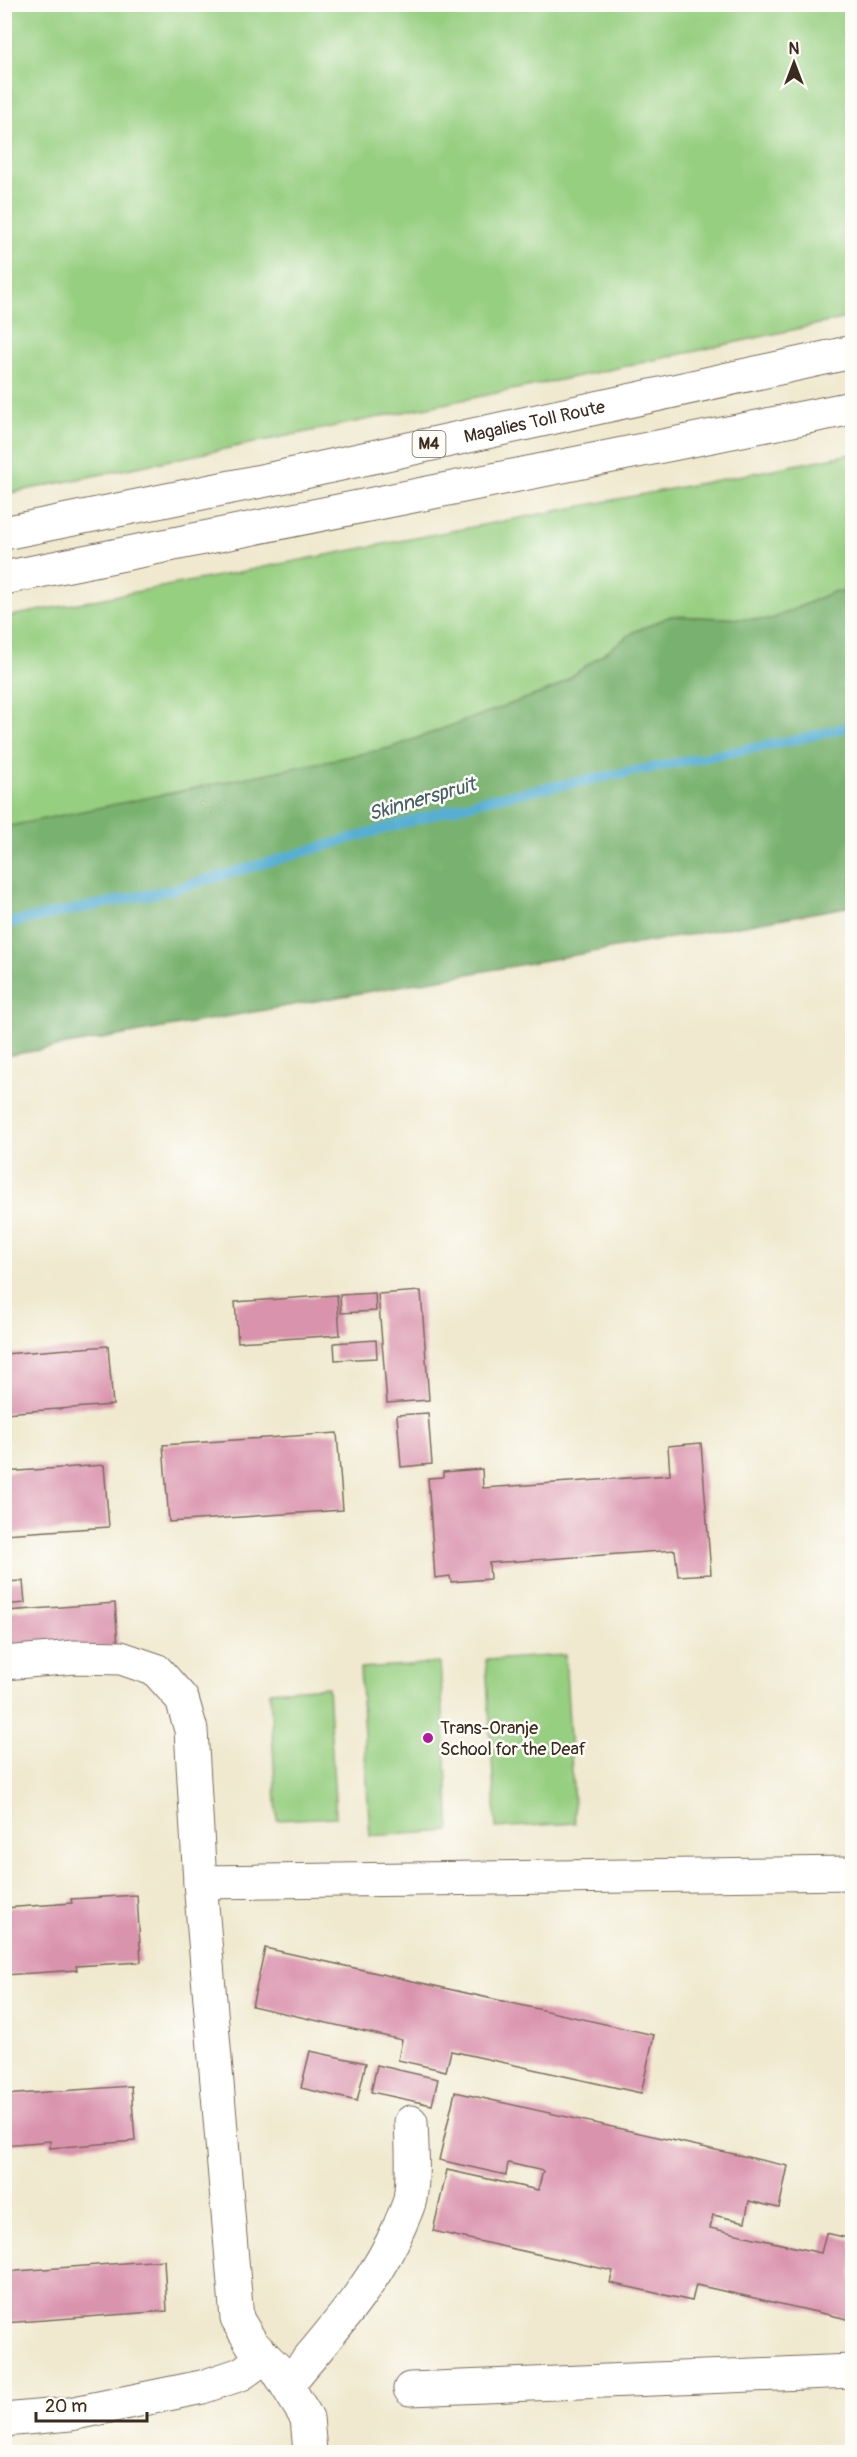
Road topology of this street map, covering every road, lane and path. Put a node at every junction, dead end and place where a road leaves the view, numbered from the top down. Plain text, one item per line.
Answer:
1 (852, 352) edge
2 (852, 408) edge
3 (4, 533) edge
4 (4, 578) edge
5 (4, 1663) edge
6 (852, 1873) edge
7 (200, 1882) junction
8 (411, 2122) dead end
9 (265, 2357) junction
10 (852, 2371) edge
11 (287, 2385) junction
12 (410, 2389) dead end
13 (4, 2420) edge
14 (310, 2452) edge

1 - 3 main road, Magalies Toll Route / M4
2 - 4 main road
5 - 7 main road
6 - 7 main road
7 - 9 main road
8 - 11 main road
9 - 11 main road
9 - 13 main road
10 - 12 main road
11 - 14 main road

